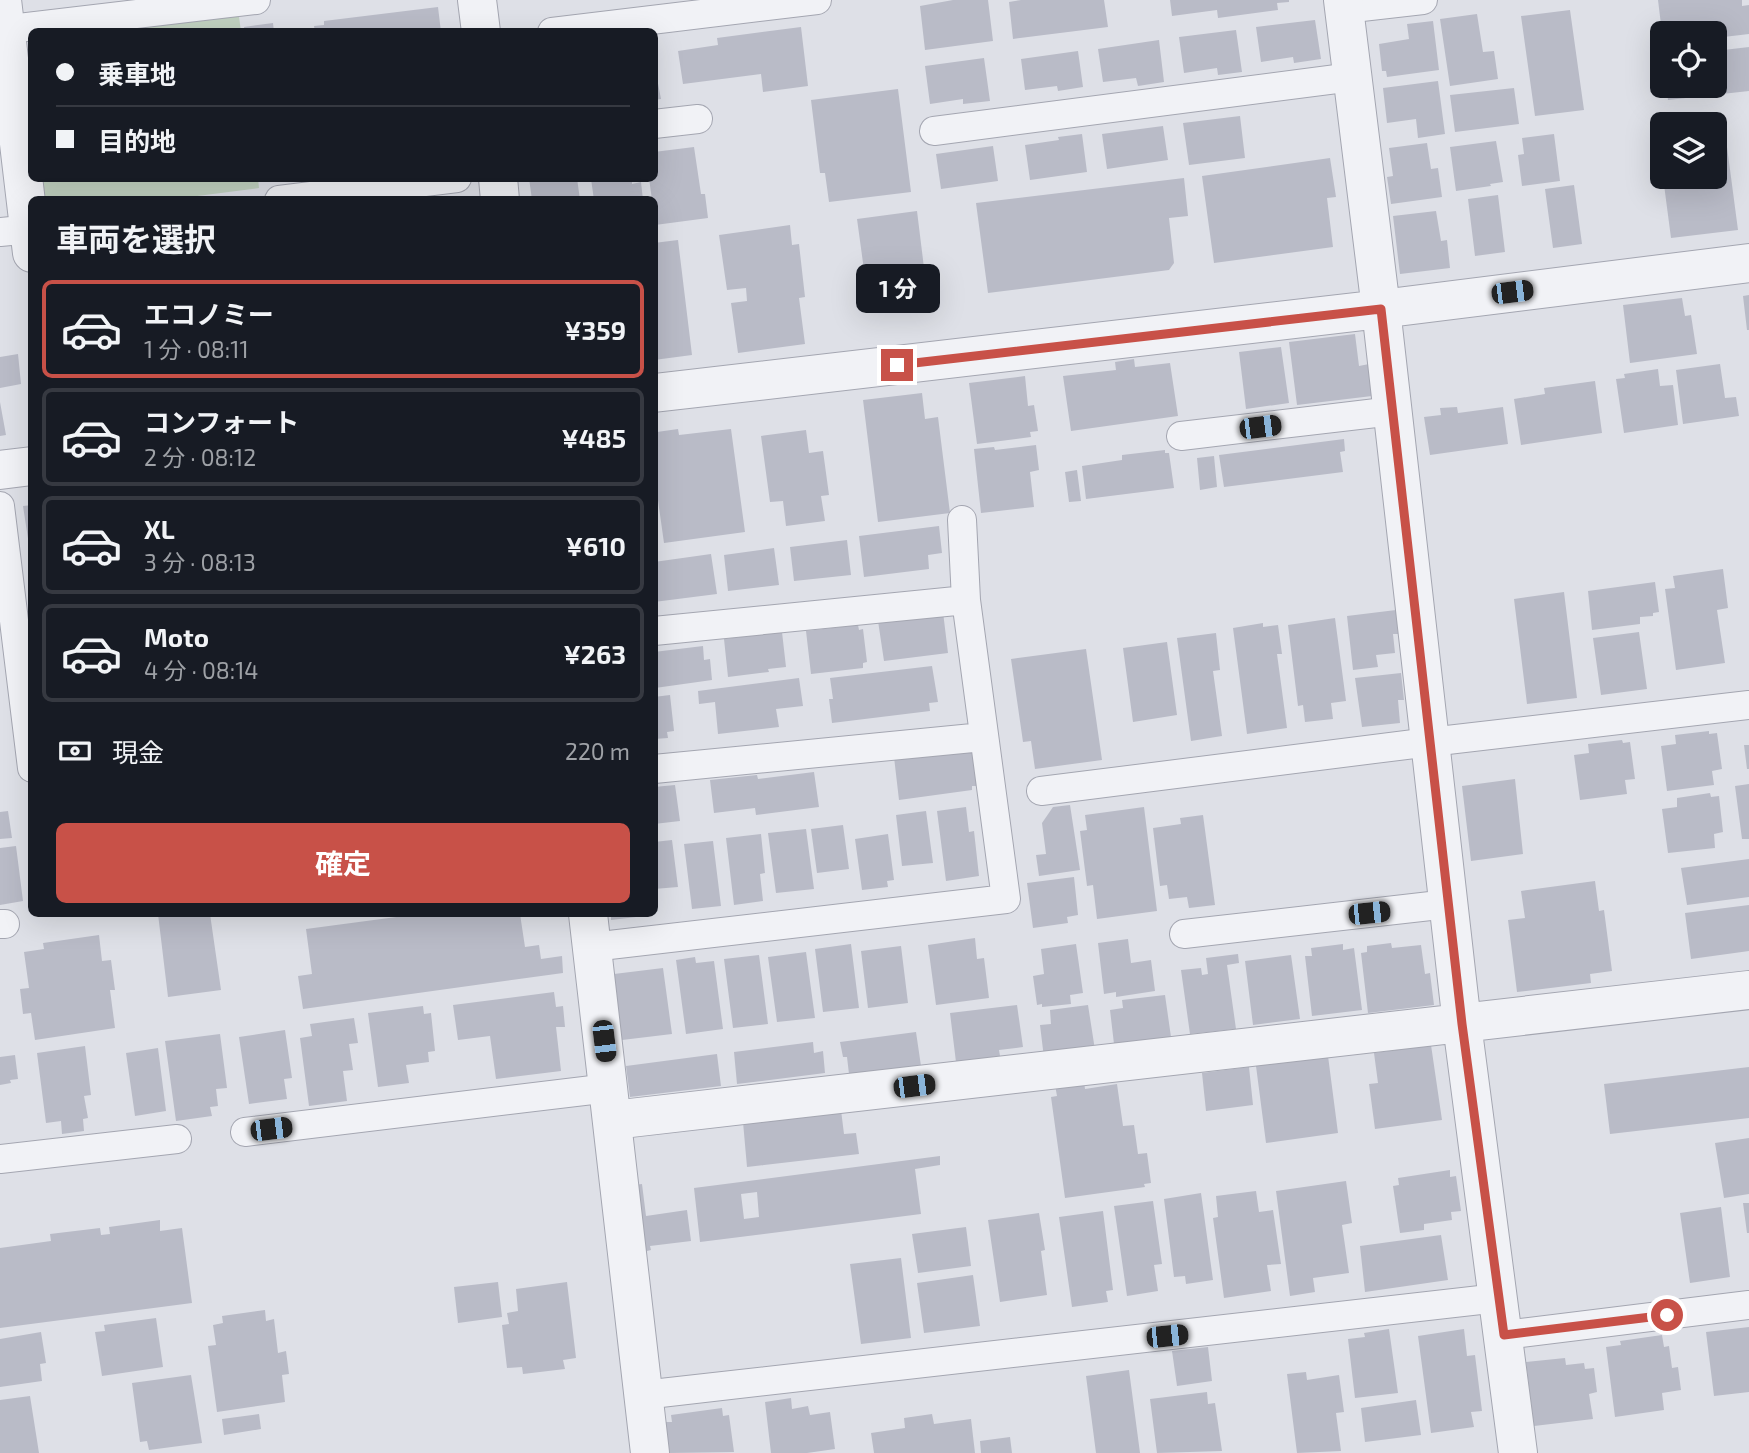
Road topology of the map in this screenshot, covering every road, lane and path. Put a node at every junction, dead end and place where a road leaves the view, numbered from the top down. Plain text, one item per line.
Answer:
1 (256, 0) edge
2 (477, 0) edge
3 (817, 0) edge
4 (1423, 0) edge
5 (1343, 5) edge
6 (676, 8) edge
7 (2, 20) edge
8 (480, 28) edge
9 (573, 28) edge
10 (1352, 77) junction
11 (698, 119) dead end
12 (658, 124) edge
13 (934, 131) dead end
14 (425, 182) edge
15 (311, 196) edge
16 (23, 236) edge
17 (1749, 263) edge
18 (1381, 309) junction
19 (658, 393) edge
20 (1392, 411) junction
21 (1181, 436) dead end
22 (28, 466) edge
23 (0, 470) edge
24 (0, 506) edge
25 (962, 520) dead end
26 (966, 600) junction
27 (658, 631) edge
28 (1749, 705) edge
29 (28, 735) edge
30 (983, 737) junction
31 (1430, 742) junction
32 (658, 769) edge
33 (1041, 791) dead end
34 (1448, 904) junction
35 (590, 930) edge
36 (1184, 934) dead end
37 (1749, 990) edge
38 (1462, 1024) junction
39 (611, 1104) junction
40 (245, 1132) dead end
41 (177, 1139) dead end
42 (0, 1159) edge
43 (1498, 1298) junction
44 (1749, 1305) edge
45 (1504, 1335) junction
46 (643, 1395) junction
47 (650, 1453) edge
48 (1518, 1453) edge

1 - 7 lane
2 - 8 street
3 - 6 lane
4 - 5 lane
5 - 10 street
6 - 9 lane
7 - 16 street
10 - 13 lane
10 - 18 street
11 - 12 lane
14 - 15 lane
17 - 18 street
18 - 19 street
18 - 20 street
20 - 21 lane
20 - 31 street
22 - 23 street
24 - 29 lane
25 - 26 lane
26 - 27 lane
26 - 30 lane
28 - 31 lane
30 - 32 lane
30 - 35 lane
31 - 33 lane
31 - 34 street
34 - 36 lane
34 - 38 street
35 - 39 street
37 - 38 street
38 - 39 street
38 - 43 street
39 - 40 lane
39 - 46 street
41 - 42 lane
43 - 45 street
43 - 46 lane
44 - 45 lane
45 - 48 street
46 - 47 street

